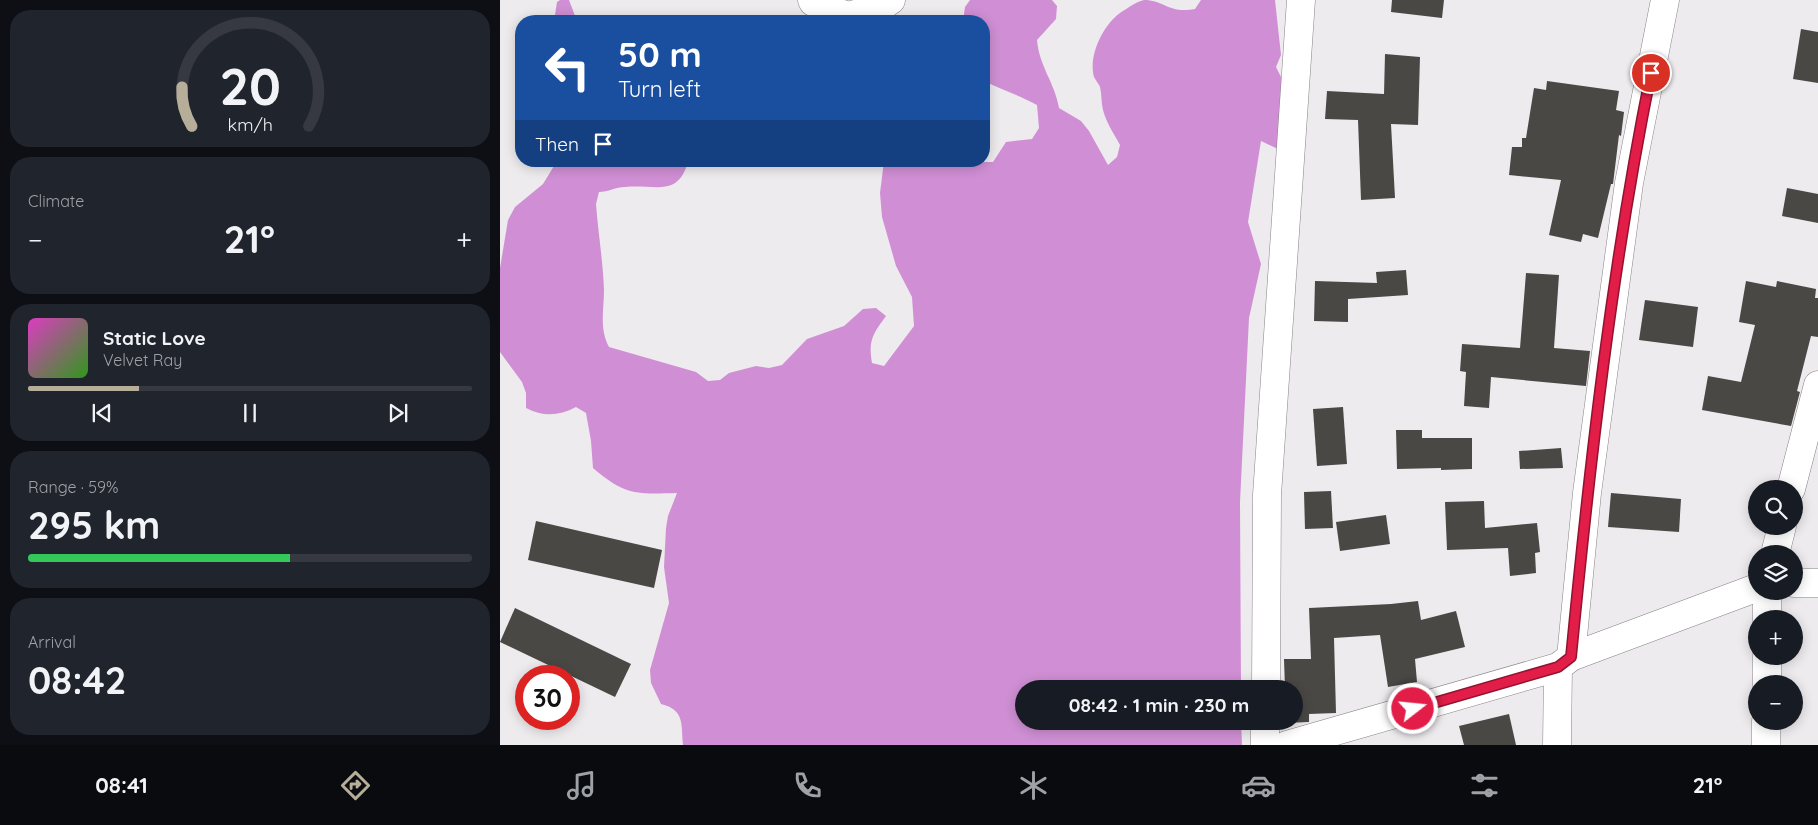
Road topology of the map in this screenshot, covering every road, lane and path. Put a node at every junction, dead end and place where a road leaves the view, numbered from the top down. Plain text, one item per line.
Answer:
1 (812, 0) edge
2 (891, 0) edge
3 (1301, 0) edge
4 (1665, 0) edge
5 (845, 15) edge
6 (851, 15) edge
7 (1818, 385) edge
8 (1793, 480) edge
9 (1803, 583) edge
10 (1818, 583) edge
11 (1748, 591) edge
12 (1564, 662) junction
13 (1266, 680) edge
14 (1265, 730) edge
15 (1766, 730) edge
16 (1265, 745) edge
17 (1287, 745) edge
18 (1557, 745) edge
19 (1766, 745) edge

1 - 5 street
2 - 6 street
3 - 13 street
4 - 12 street
7 - 8 street
9 - 10 street
11 - 12 street
12 - 17 street
12 - 18 street
14 - 16 street
15 - 19 street

